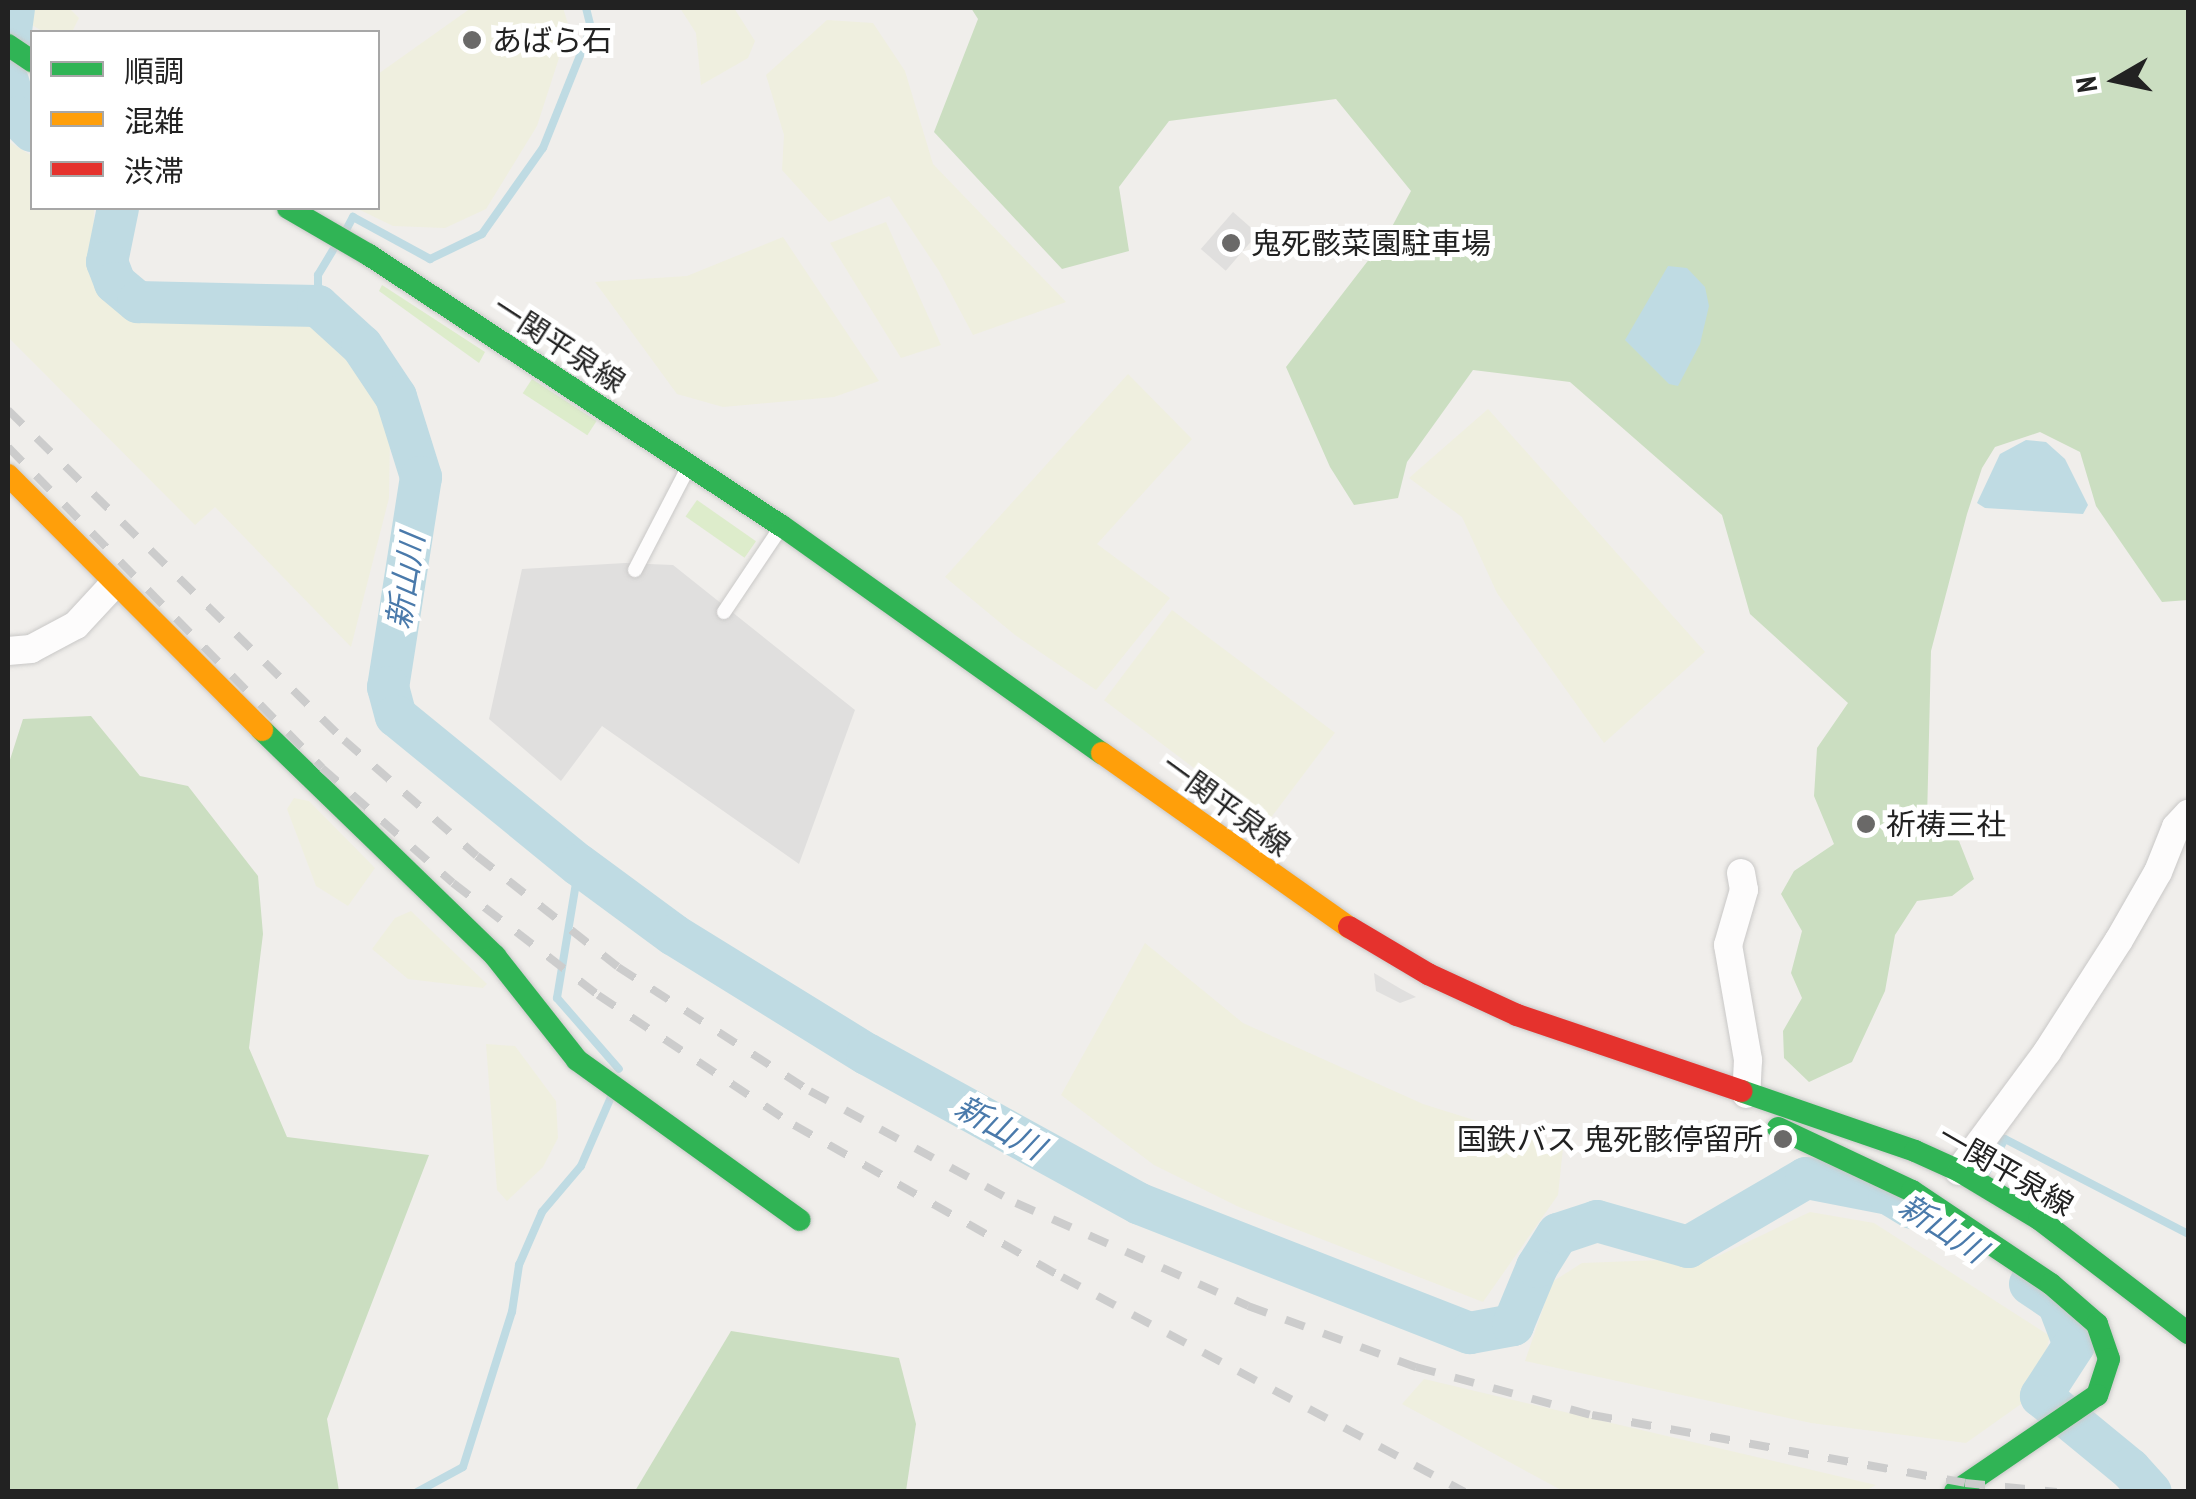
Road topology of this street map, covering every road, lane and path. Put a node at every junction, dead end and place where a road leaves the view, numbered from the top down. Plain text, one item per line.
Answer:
1 (8, 45) edge
2 (30, 59) edge
3 (291, 210) edge
4 (690, 466) junction
5 (8, 475) edge
6 (782, 526) junction
7 (635, 570) dead end
8 (113, 586) junction
9 (724, 612) dead end
10 (8, 651) edge
11 (2184, 820) edge
12 (1741, 872) dead end
13 (1718, 1086) junction
14 (1746, 1094) junction
15 (1959, 1171) junction
16 (800, 1220) dead end
17 (2188, 1333) edge
18 (1955, 1492) edge

1 - 2 main road
3 - 4 main road, 一関平泉線
4 - 6 main road, 一関平泉線
4 - 7 lane
5 - 8 main road
6 - 9 lane
6 - 13 main road, 一関平泉線
8 - 10 street
8 - 16 main road
11 - 15 street
12 - 14 street
13 - 14 main road, 一関平泉線
13 - 18 main road
14 - 15 main road, 一関平泉線
15 - 17 main road, 一関平泉線

